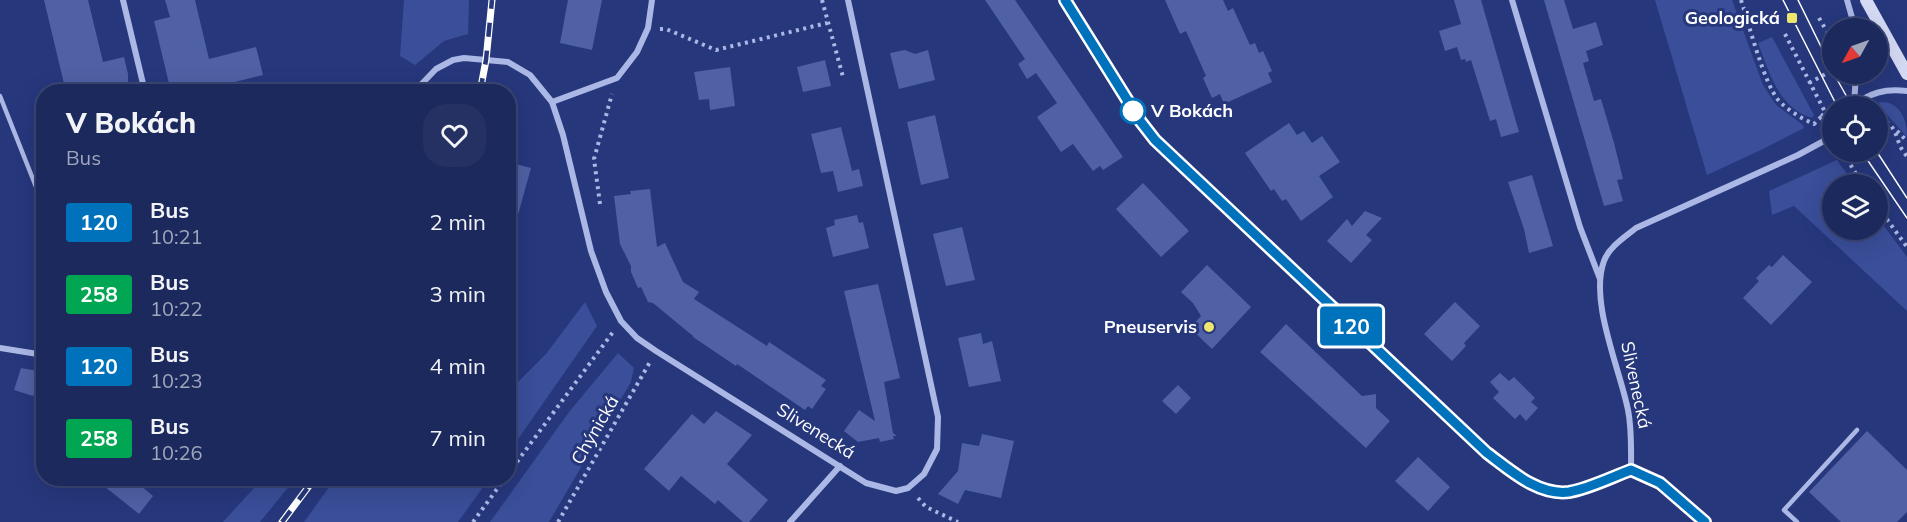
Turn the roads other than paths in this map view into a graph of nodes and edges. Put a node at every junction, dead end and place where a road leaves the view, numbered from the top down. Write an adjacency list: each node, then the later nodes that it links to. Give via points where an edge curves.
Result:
1 (123, 0): 10 (street)
2 (652, 0): 15 (street, via 648,28 637,52 617,78)
3 (848, 0): 22 (street, Slivenecká, via 938,417 937,449 924,474 908,488 896,491 866,483)
4 (1065, 0): 23 (street, via 1155,140 1487,453 1539,488 1555,492 1570,492)
5 (1512, 0): 18 (street, via 1580,226)
6 (1847, 0): 8 (street)
7 (1866, 0): 9 (main road)
8 (1852, 18)
9 (1907, 74)
10 (143, 84)
11 (422, 84): 15 (street, Slivenecká, via 436,69 453,60 508,62 530,75)
12 (1907, 91): 14 (street, via 1890,88)
13 (0, 96): 17 (lane)
14 (1869, 96)
15 (552, 102): 22 (street, Slivenecká, via 591,250 621,321 656,351)
16 (1822, 142): 18 (street, Slivenecká, via 1636,228 1613,247)
17 (36, 187)
18 (1600, 279): 23 (street, Slivenecká, via 1602,307 1629,417)
19 (0, 348): 20 (street)
20 (36, 354)
21 (1857, 430): 26 (lane, via 1784,510)
22 (840, 466): 24 (street)
23 (1631, 470): 25 (street, via 1660,483)
24 (790, 522)
25 (1705, 522)
26 (1797, 522)

